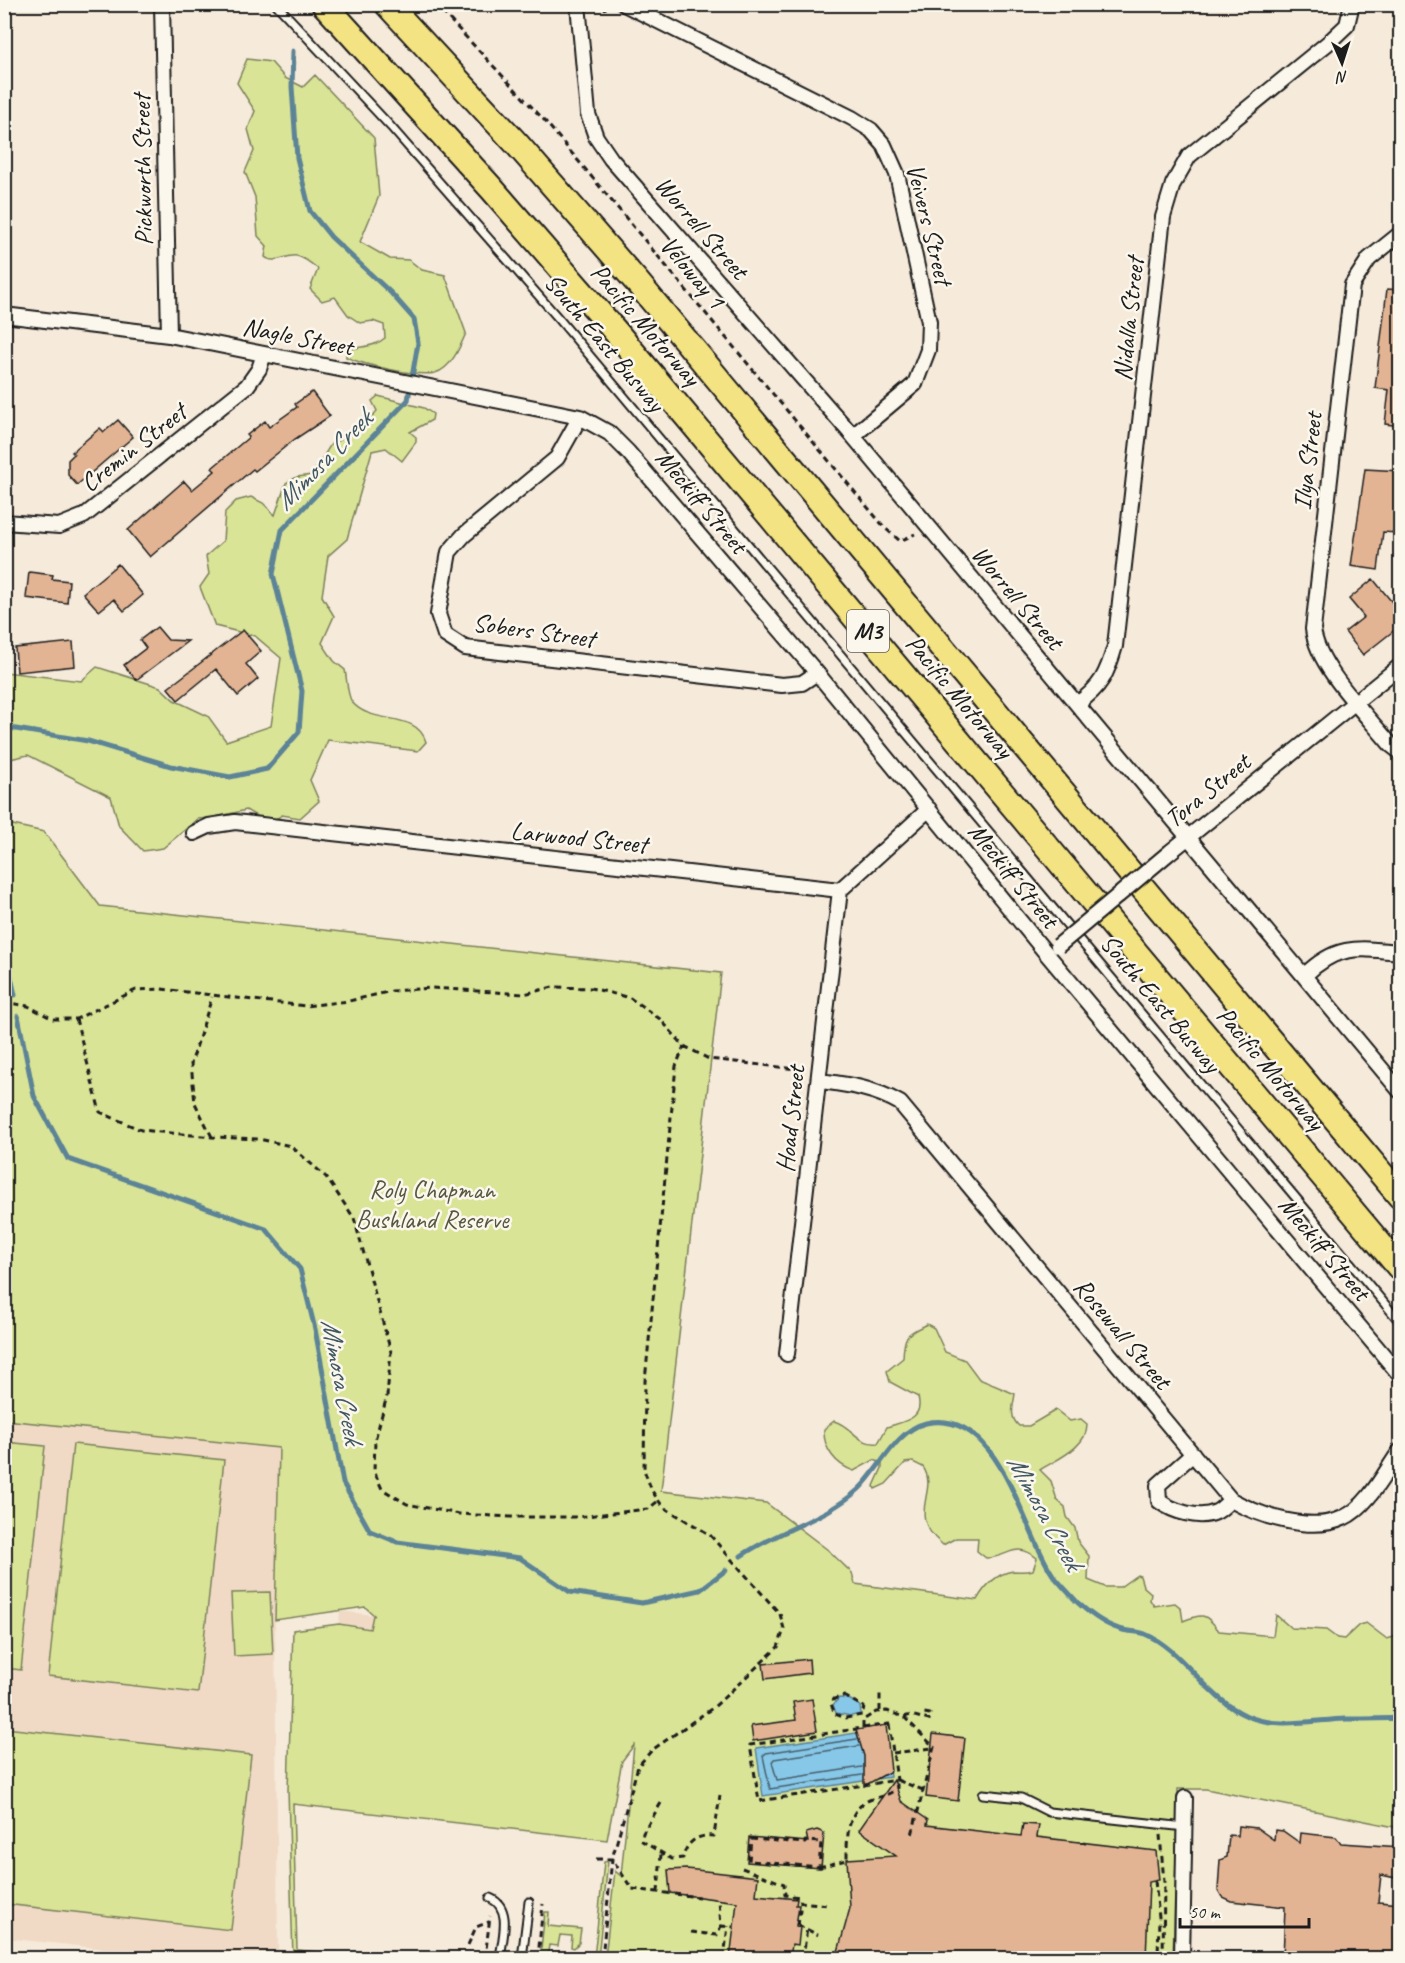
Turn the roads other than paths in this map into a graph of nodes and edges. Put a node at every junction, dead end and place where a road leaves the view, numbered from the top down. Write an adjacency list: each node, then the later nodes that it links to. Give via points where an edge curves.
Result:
1 (162, 4): 10 (street, Pickworth Street)
2 (276, 4): 31 (lane, South East Busway, via 391,127 559,319)
3 (324, 4): 30 (highway, Pacific Motorway / M3, via 616,332)
4 (387, 4): 29 (highway, Pacific Motorway / M3, via 637,282)
5 (578, 4): 13 (street, Worrell Street, via 588,114 596,137)
6 (624, 4): 13 (street, Veivers Street, via 852,118 884,145 897,174 929,322 928,350 915,384)
7 (1352, 4): 18 (street, Nidalla Street, via 1347,25 1189,156 1173,184 1163,217 1115,646 1108,673)
8 (1401, 234): 17 (street, Ilya Street, via 1370,259 1352,285 1313,620 1318,652)
9 (4, 315): 10 (street, Nagle Street)
10 (169, 335): 11 (street, Nagle Street)
11 (264, 354): 12 (street, Nagle Street); 14 (street, Cremin Street, via 247,386 84,516 59,526)
12 (580, 417): 16 (street, Meckiff Street, via 609,433 628,452); 16 (street, Sobers Street, via 556,458 449,552 438,614 446,636 465,648 782,685 802,683)
13 (852, 436): 18 (street, Worrell Street)
14 (4, 522)
15 (1401, 666): 17 (street, Tora Street)
16 (818, 673): 20 (street, Meckiff Street)
17 (1356, 701): 19 (street, Ilya Street); 22 (street, Tora Street)
18 (1077, 704): 22 (street, Worrell Street)
19 (1401, 752)
20 (929, 809): 23 (street); 24 (street, Meckiff Street)
21 (194, 833): 23 (street, Larwood Street, via 235,822)
22 (1187, 837): 24 (street, Tora Street, bridge); 26 (street, Worrell Street)
23 (840, 890): 27 (street, Hoad Street)
24 (1053, 950): 33 (street, Meckiff Street)
25 (1401, 952): 26 (street, via 1341,950 1320,960)
26 (1304, 976): 28 (street, Worrell Street)
27 (820, 1076): 32 (street, Hoad Street); 35 (street, Rosewall Street, via 862,1086 900,1103)
28 (1401, 1091)
29 (1401, 1196)
30 (1401, 1268)
31 (1401, 1322)
32 (787, 1354)
33 (1401, 1375)
34 (1401, 1451): 36 (street, Rosewall Street, via 1364,1502 1344,1518 1322,1523 1275,1519)
35 (1193, 1454): 36 (street, Rosewall Street); 36 (street, via 1158,1485 1159,1501 1169,1509 1202,1515 1215,1513)
36 (1231, 1500)
37 (983, 1794): 39 (lane, via 1021,1798 1049,1812)
38 (1185, 1798): 39 (street)
39 (1185, 1827): 44 (street)
40 (490, 1898): 42 (lane, via 500,1904 504,1916)
41 (529, 1902): 43 (lane)
42 (500, 1959)
43 (522, 1959)
44 (1182, 1959)

